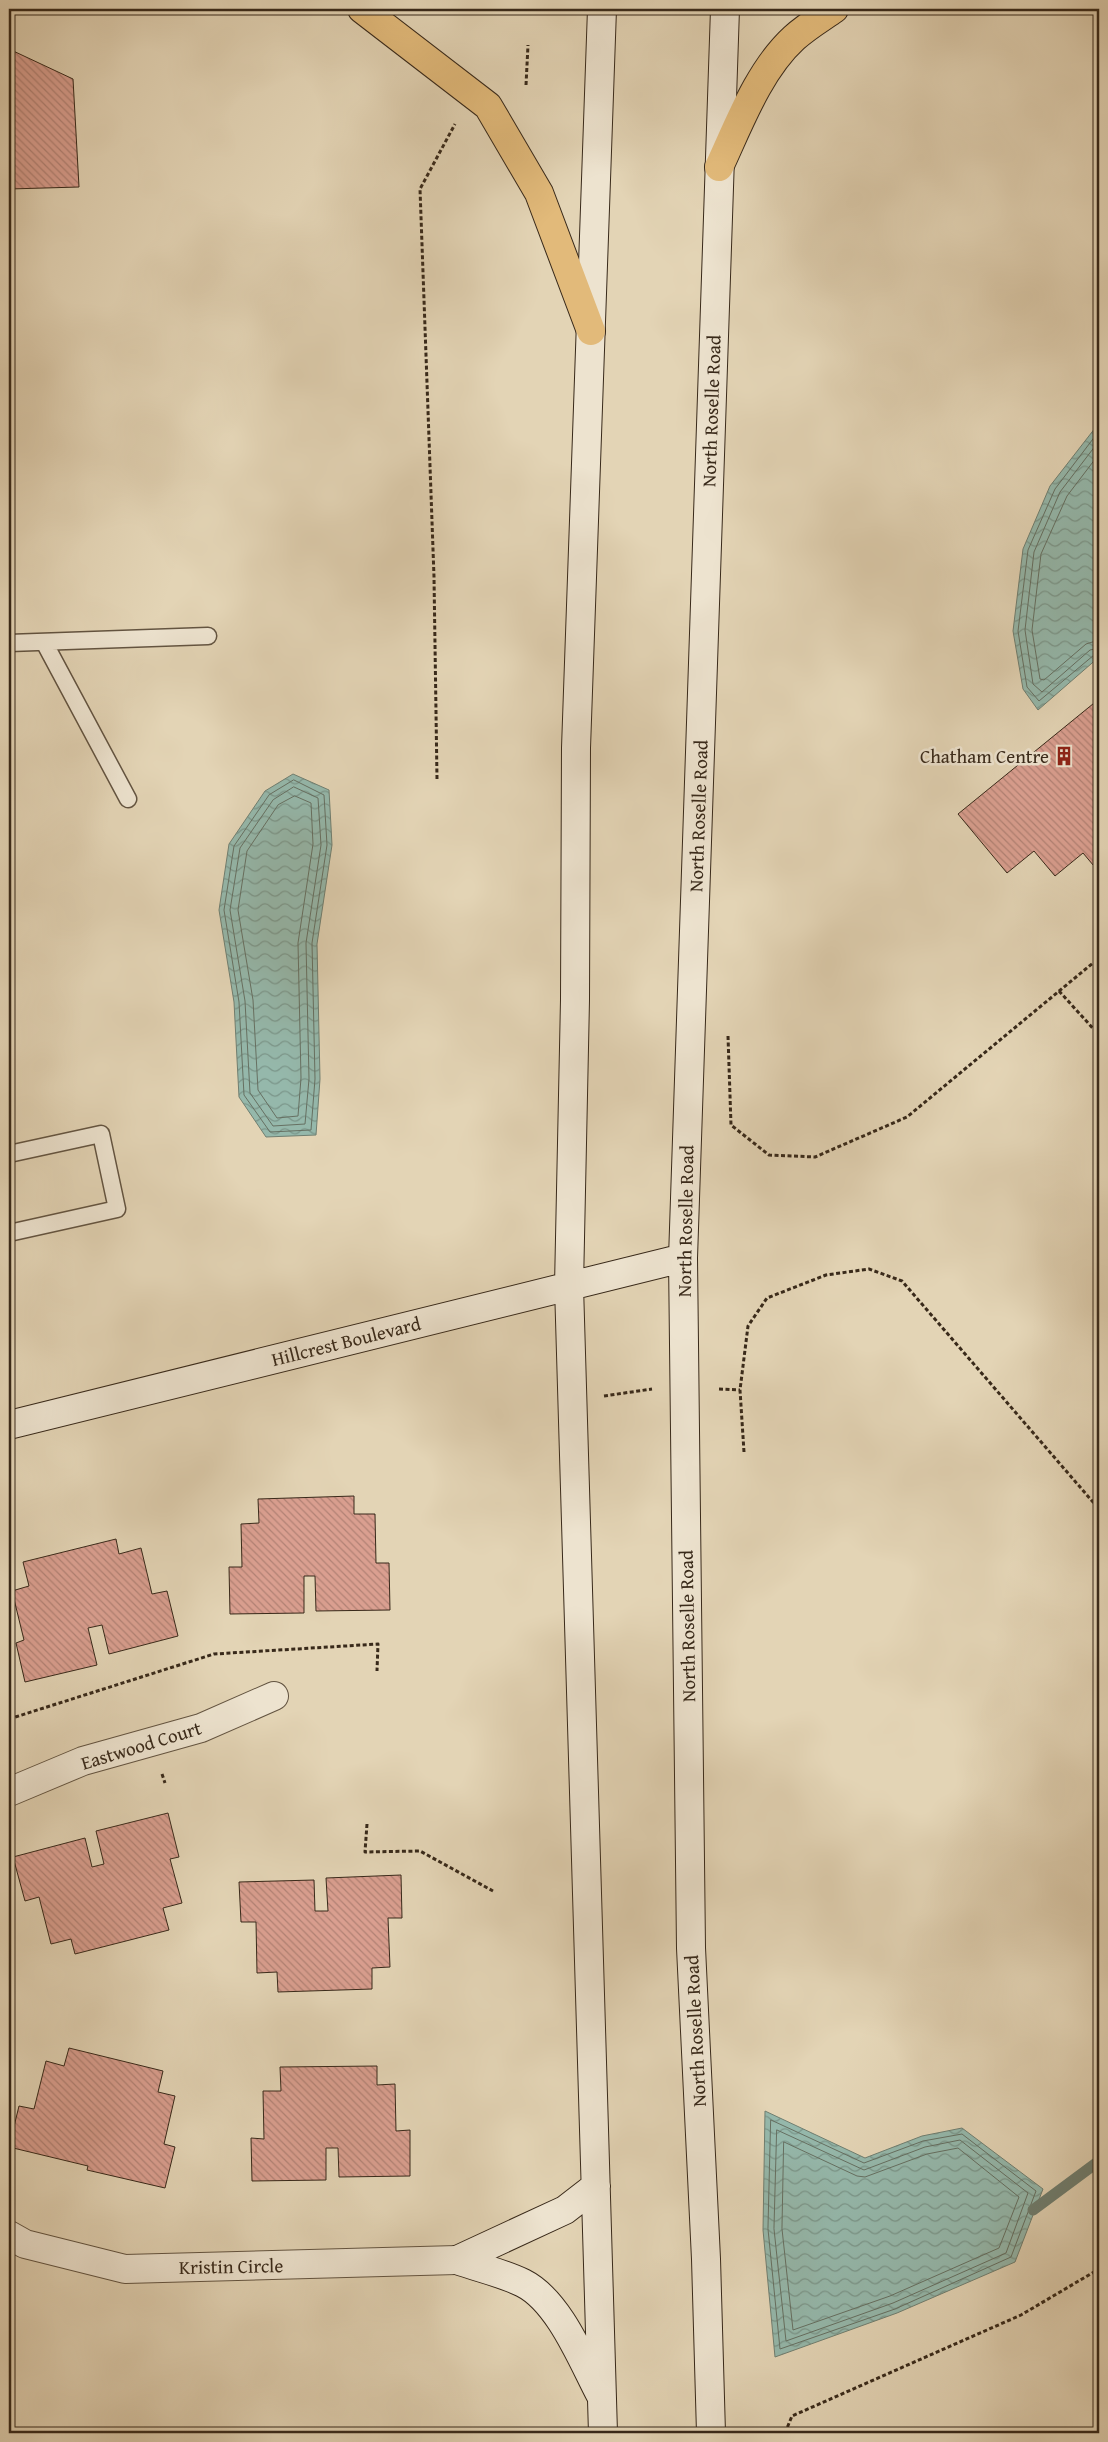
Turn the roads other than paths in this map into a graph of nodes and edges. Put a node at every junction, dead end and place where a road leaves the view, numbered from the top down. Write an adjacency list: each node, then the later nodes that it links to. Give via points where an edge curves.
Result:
1 (362, 9): 6 (highway, via 488,106 538,193)
2 (602, 9): 6 (main road)
3 (725, 9): 5 (main road, North Roselle Road)
4 (834, 9): 5 (highway, via 793,39 767,73 746,107)
5 (719, 166): 13 (main road, North Roselle Road)
6 (591, 331): 14 (main road, via 576,748)
7 (208, 636): 8 (lane)
8 (44, 642): 9 (lane); 10 (lane)
9 (9, 643)
10 (128, 799)
11 (9, 1154): 12 (lane, via 101,1134 117,1209)
12 (9, 1233)
13 (683, 1258): 14 (main road, Hillcrest Boulevard); 23 (main road, North Roselle Road, via 691,1948)
14 (569, 1286): 15 (main road, Hillcrest Boulevard); 18 (main road)
15 (9, 1425)
16 (274, 1696): 17 (main road, Eastwood Court, via 201,1728 83,1761)
17 (9, 1792)
18 (596, 2186): 20 (main road, via 565,2210); 21 (main road)
19 (9, 2235): 20 (main road, Kristin Circle, via 24,2244 125,2269)
20 (458, 2260): 21 (main road, via 524,2284 544,2299 562,2323)
21 (602, 2397): 22 (main road)
22 (603, 2433)
23 (711, 2433)

